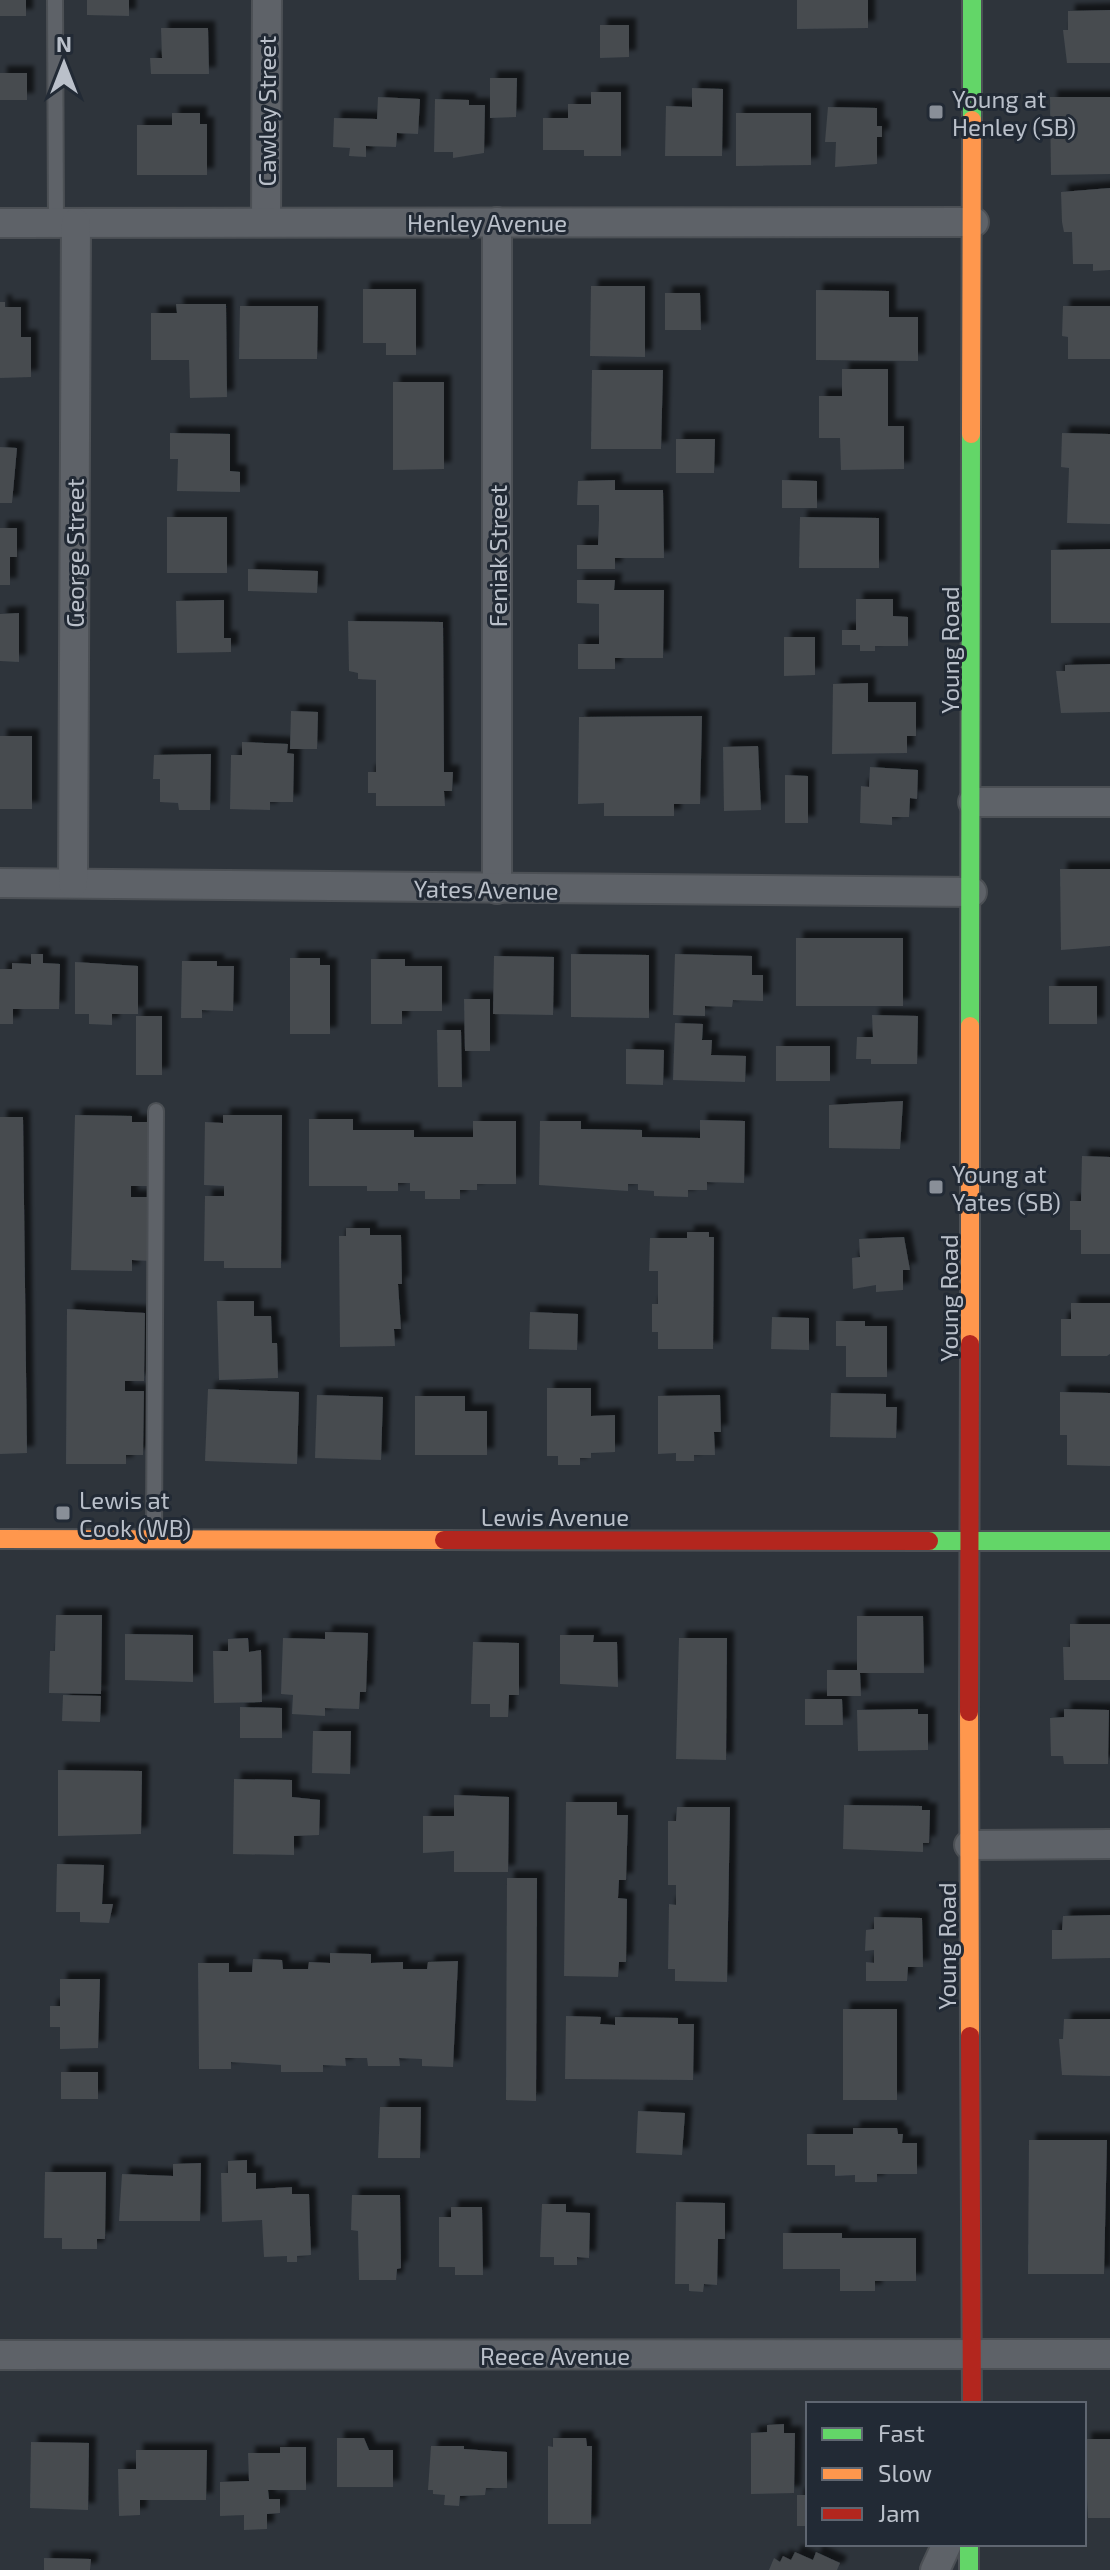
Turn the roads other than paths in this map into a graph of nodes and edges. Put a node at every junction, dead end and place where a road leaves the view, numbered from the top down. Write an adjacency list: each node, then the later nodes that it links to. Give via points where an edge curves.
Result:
1 (55, 0): 8 (lane)
2 (267, 0): 4 (street, Cawley Street)
3 (972, 0): 6 (street, Young Road)
4 (266, 222): 5 (street, Henley Avenue); 8 (street, Henley Avenue)
5 (497, 222): 6 (street, Henley Avenue); 13 (street, Feniak Street)
6 (974, 222): 9 (street, Young Road)
7 (0, 223): 8 (street, Henley Avenue)
8 (66, 223): 12 (street, George Street)
9 (973, 802): 10 (street); 14 (street, Young Road)
10 (1110, 802)
11 (0, 883): 12 (street, Yates Avenue)
12 (73, 883): 13 (street, Yates Avenue)
13 (497, 889): 14 (street, Yates Avenue)
14 (972, 892): 19 (street, Young Road)
15 (156, 1111): 17 (lane)
16 (0, 1539): 17 (street, Lewis Avenue)
17 (154, 1539): 19 (street, Lewis Avenue)
18 (1110, 1541): 19 (street, Lewis Avenue)
19 (971, 1542): 21 (street, Young Road)
20 (1110, 1844): 21 (street)
21 (969, 1845): 24 (street, Young Road)
22 (1110, 2354): 24 (street, Reece Avenue)
23 (0, 2355): 24 (street, Reece Avenue)
24 (973, 2355): 25 (street, Young Road)
25 (972, 2402)
26 (946, 2546): 28 (street)
27 (969, 2546): 29 (street)
28 (935, 2570)
29 (969, 2570)

